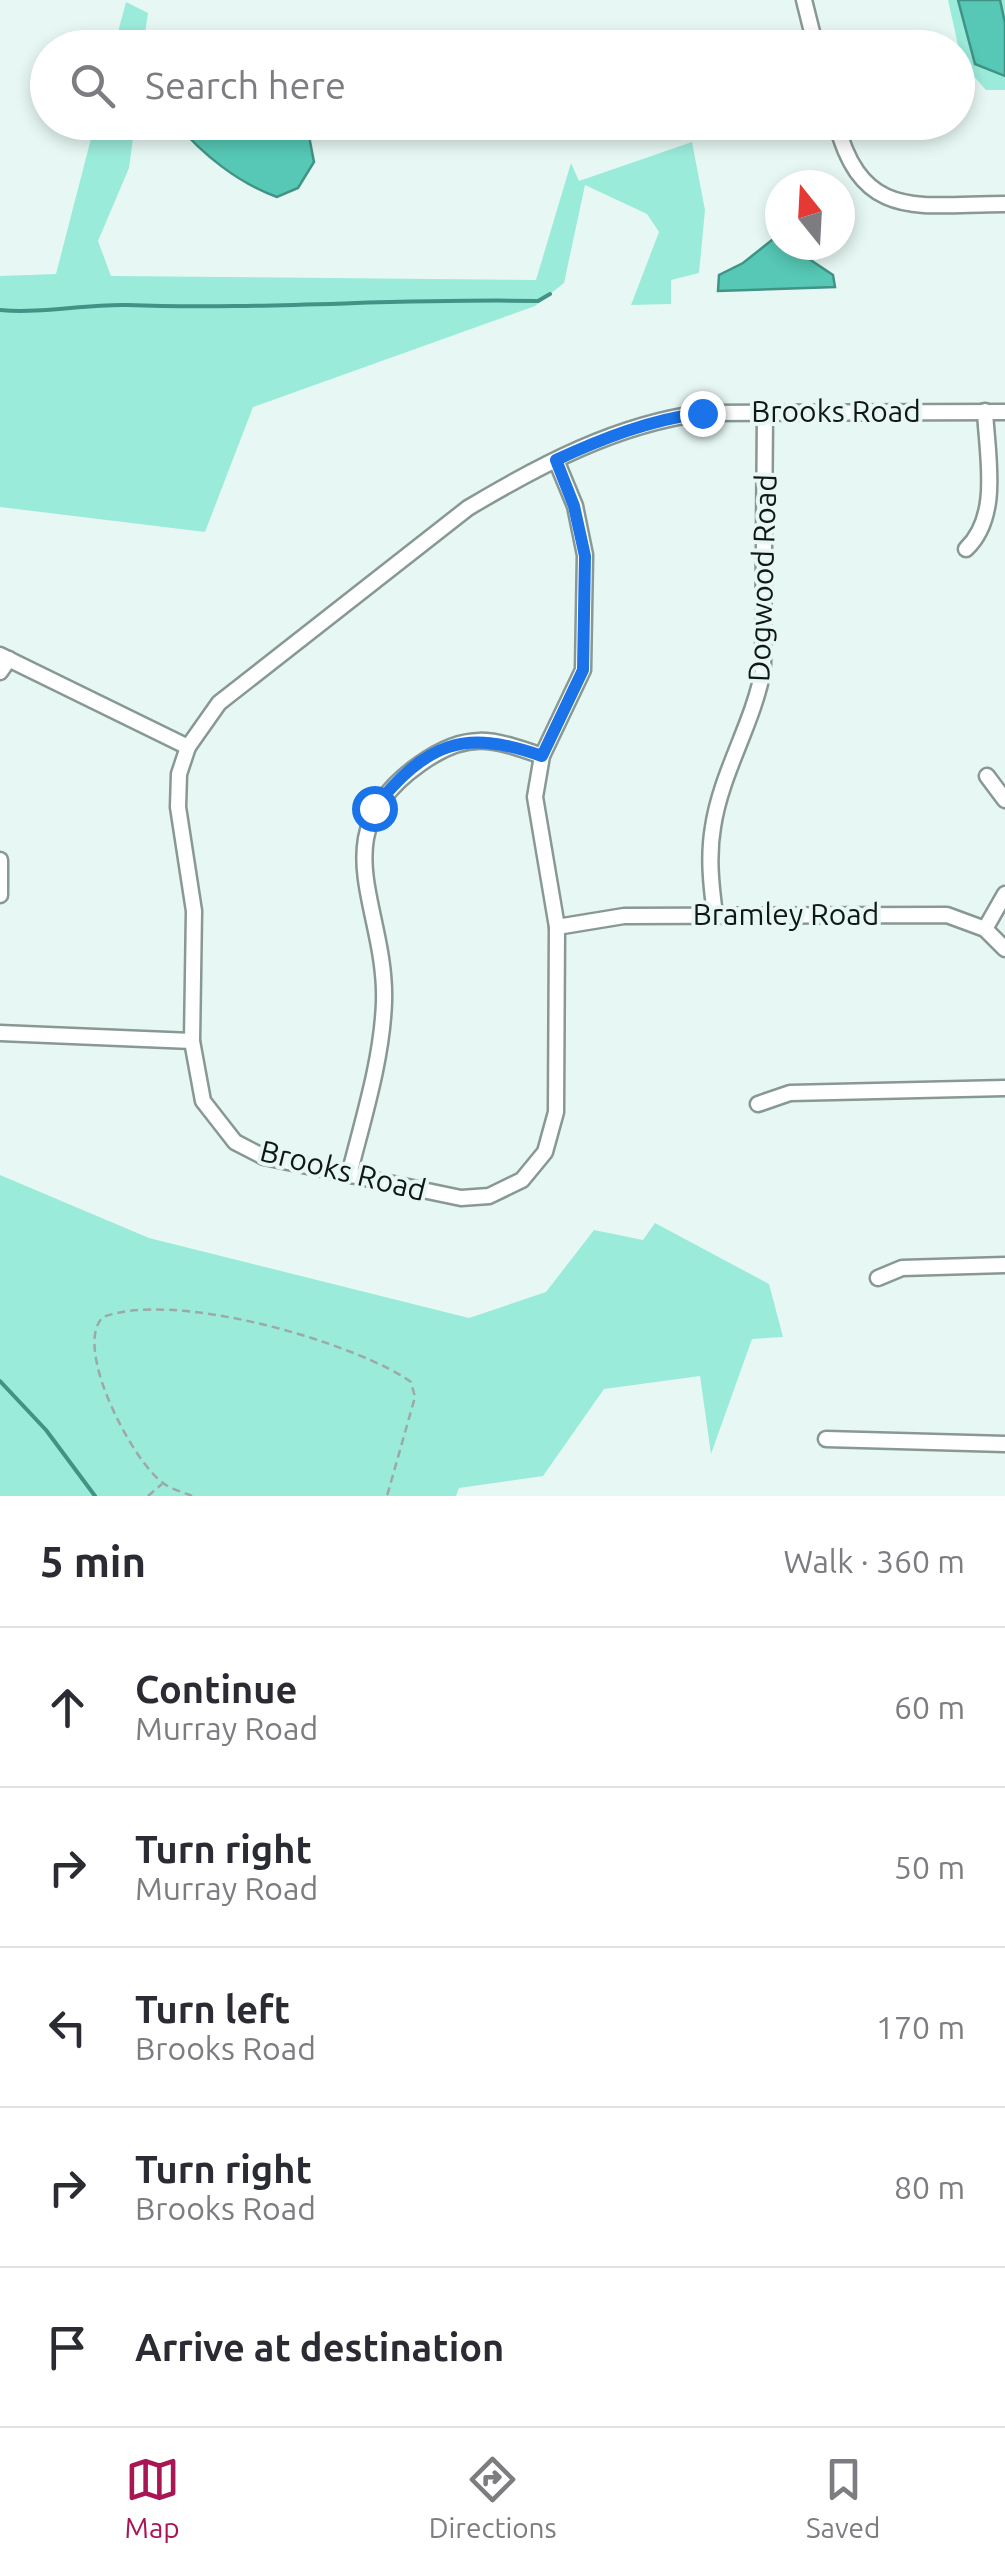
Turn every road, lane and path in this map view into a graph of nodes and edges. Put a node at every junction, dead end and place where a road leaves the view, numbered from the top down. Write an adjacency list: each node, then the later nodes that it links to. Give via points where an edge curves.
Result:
1 (804, 0): 2 (street)
2 (812, 30)
3 (841, 140): 4 (street, via 861,182 886,198)
4 (1005, 204)
5 (985, 411): 6 (street, Brooks Road); 7 (street, Brooks Road); 9 (street, via 988,500 981,534)
6 (1005, 412)
7 (766, 413): 8 (street, Brooks Road, via 667,418); 18 (street, Dogwood Road, via 764,670 756,711 713,826)
8 (556, 460): 11 (street, Brooks Road, via 468,508 280,653 220,703); 12 (street, Brooks Road, via 585,556 583,670)
9 (966, 549)
10 (3, 662): 11 (street)
11 (188, 747): 23 (street, Brooks Road, via 178,808 194,911)
12 (542, 756): 19 (street, Brooks Road, via 534,815); 26 (street, via 511,745 459,741 405,774 374,808 363,868 384,1004)
13 (987, 776): 14 (street)
14 (1005, 800)
15 (0, 860): 17 (street)
16 (1005, 894): 20 (street)
17 (0, 895)
18 (715, 914): 19 (street, Bramley Road, via 624,916); 20 (street, Bramley Road, via 947,915)
19 (556, 927): 26 (street, Brooks Road, via 556,1112 551,1140 531,1171 501,1192 461,1198)
20 (986, 928): 21 (street)
21 (1005, 949)
22 (0, 1033): 23 (street)
23 (192, 1040): 26 (street, Brooks Road, via 204,1101 235,1142 264,1158)
24 (1005, 1088): 25 (street, via 790,1092)
25 (758, 1104)
26 (349, 1175)
27 (1005, 1265): 28 (street, via 902,1268)
28 (878, 1278)
29 (826, 1439): 30 (street)
30 (1005, 1444)
31 (162, 1483): 32 (path); 33 (path); 34 (path, via 123,1428 102,1382 93,1331 113,1314 184,1309 341,1348 402,1376 415,1397)
32 (148, 1496)
33 (192, 1496)
34 (386, 1496)

